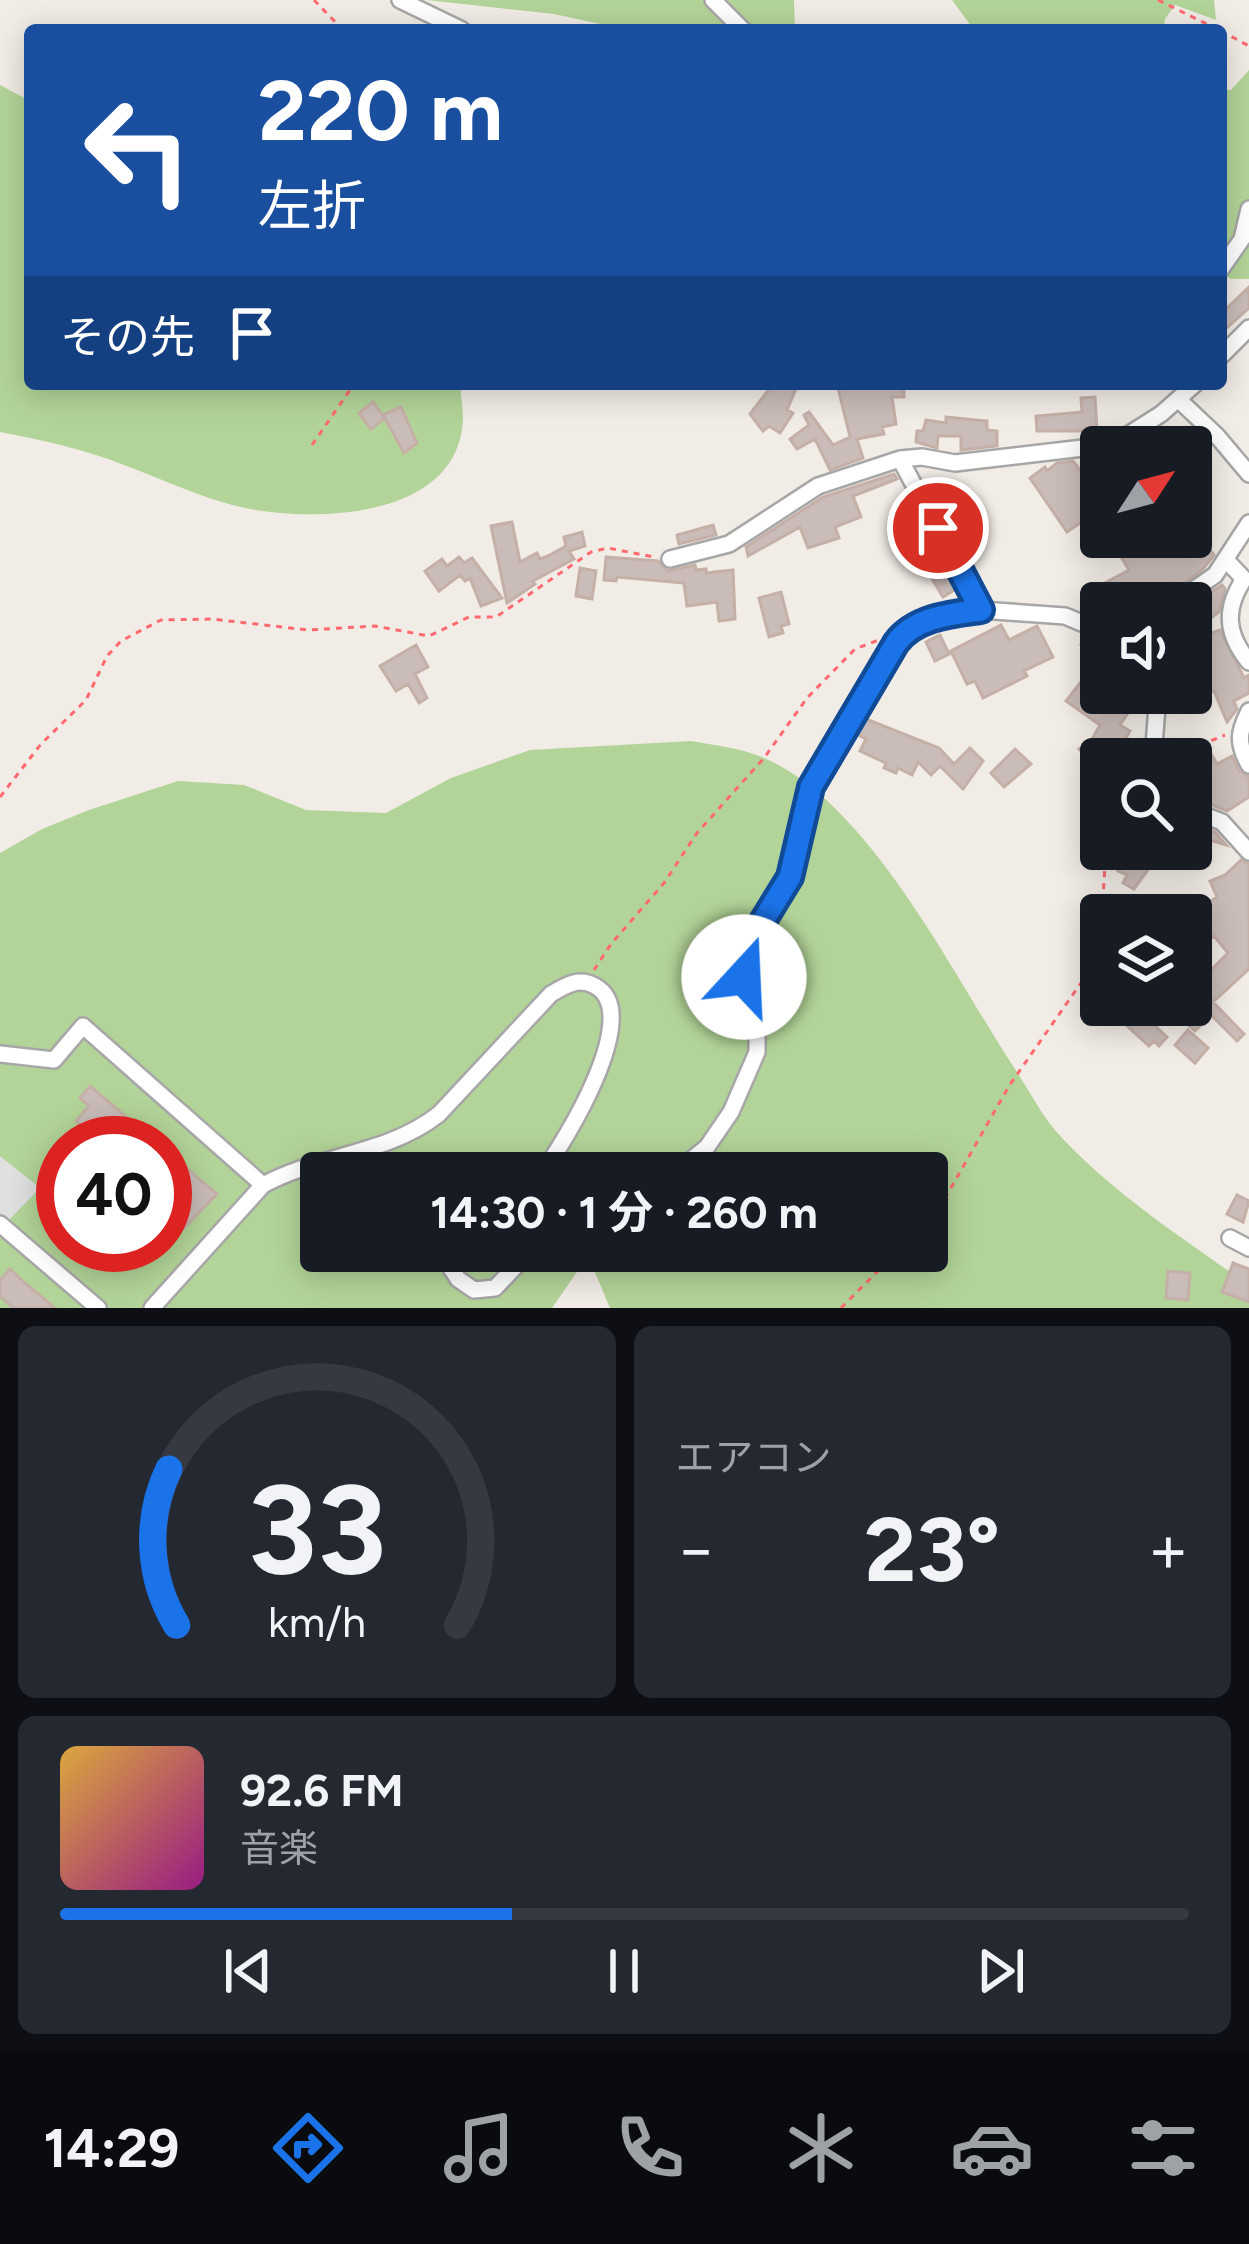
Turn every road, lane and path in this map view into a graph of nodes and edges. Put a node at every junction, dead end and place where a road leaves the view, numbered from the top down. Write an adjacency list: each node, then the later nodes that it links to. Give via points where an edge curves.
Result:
1 (314, 0): 5 (path)
2 (400, 0): 6 (street)
3 (713, 0): 7 (street)
4 (1158, 0): 8 (path)
5 (337, 24)
6 (450, 24)
7 (737, 24)
8 (1206, 24)
9 (1249, 209): 10 (street)
10 (1227, 260)
11 (1249, 328): 12 (street)
12 (1227, 350)
13 (350, 390): 16 (path)
14 (1189, 390): 15 (street)
15 (1180, 400): 17 (street, via 1100,446 956,463); 18 (street)
16 (312, 445)
17 (900, 458): 20 (street, via 818,486 729,544); 23 (street)
18 (1249, 474)
19 (1249, 523): 21 (street)
20 (670, 559): 31 (path, via 591,552 496,617 469,617 429,636 375,626 161,620 107,656 86,700)
21 (1227, 561): 22 (street); 26 (street, via 1244,579 1228,623)
22 (1204, 582)
23 (981, 610): 24 (street); 25 (street, via 922,622)
24 (1080, 622)
25 (896, 643): 34 (path, via 881,637 855,650 806,698); 38 (street, via 811,787 790,877 744,952 757,1052 731,1112)
26 (1249, 662)
27 (1249, 711): 28 (street)
28 (1238, 732): 29 (path); 30 (street)
29 (1212, 738)
30 (1249, 765)
31 (0, 797)
32 (1212, 818): 33 (street)
33 (1249, 852)
34 (586, 982): 37 (street, via 610,1004 608,1036); 39 (street, via 551,994 418,1130)
35 (1080, 984): 40 (path)
36 (0, 1054): 39 (street, via 54,1060 82,1026)
37 (557, 1152)
38 (700, 1152)
39 (263, 1185): 48 (street)
40 (948, 1193)
41 (0, 1224): 47 (street)
42 (1230, 1238): 43 (street)
43 (1249, 1248)
44 (453, 1272): 45 (street, via 474,1290 495,1288)
45 (510, 1272)
46 (877, 1272): 49 (path)
47 (98, 1308)
48 (152, 1308)
49 (841, 1308)

